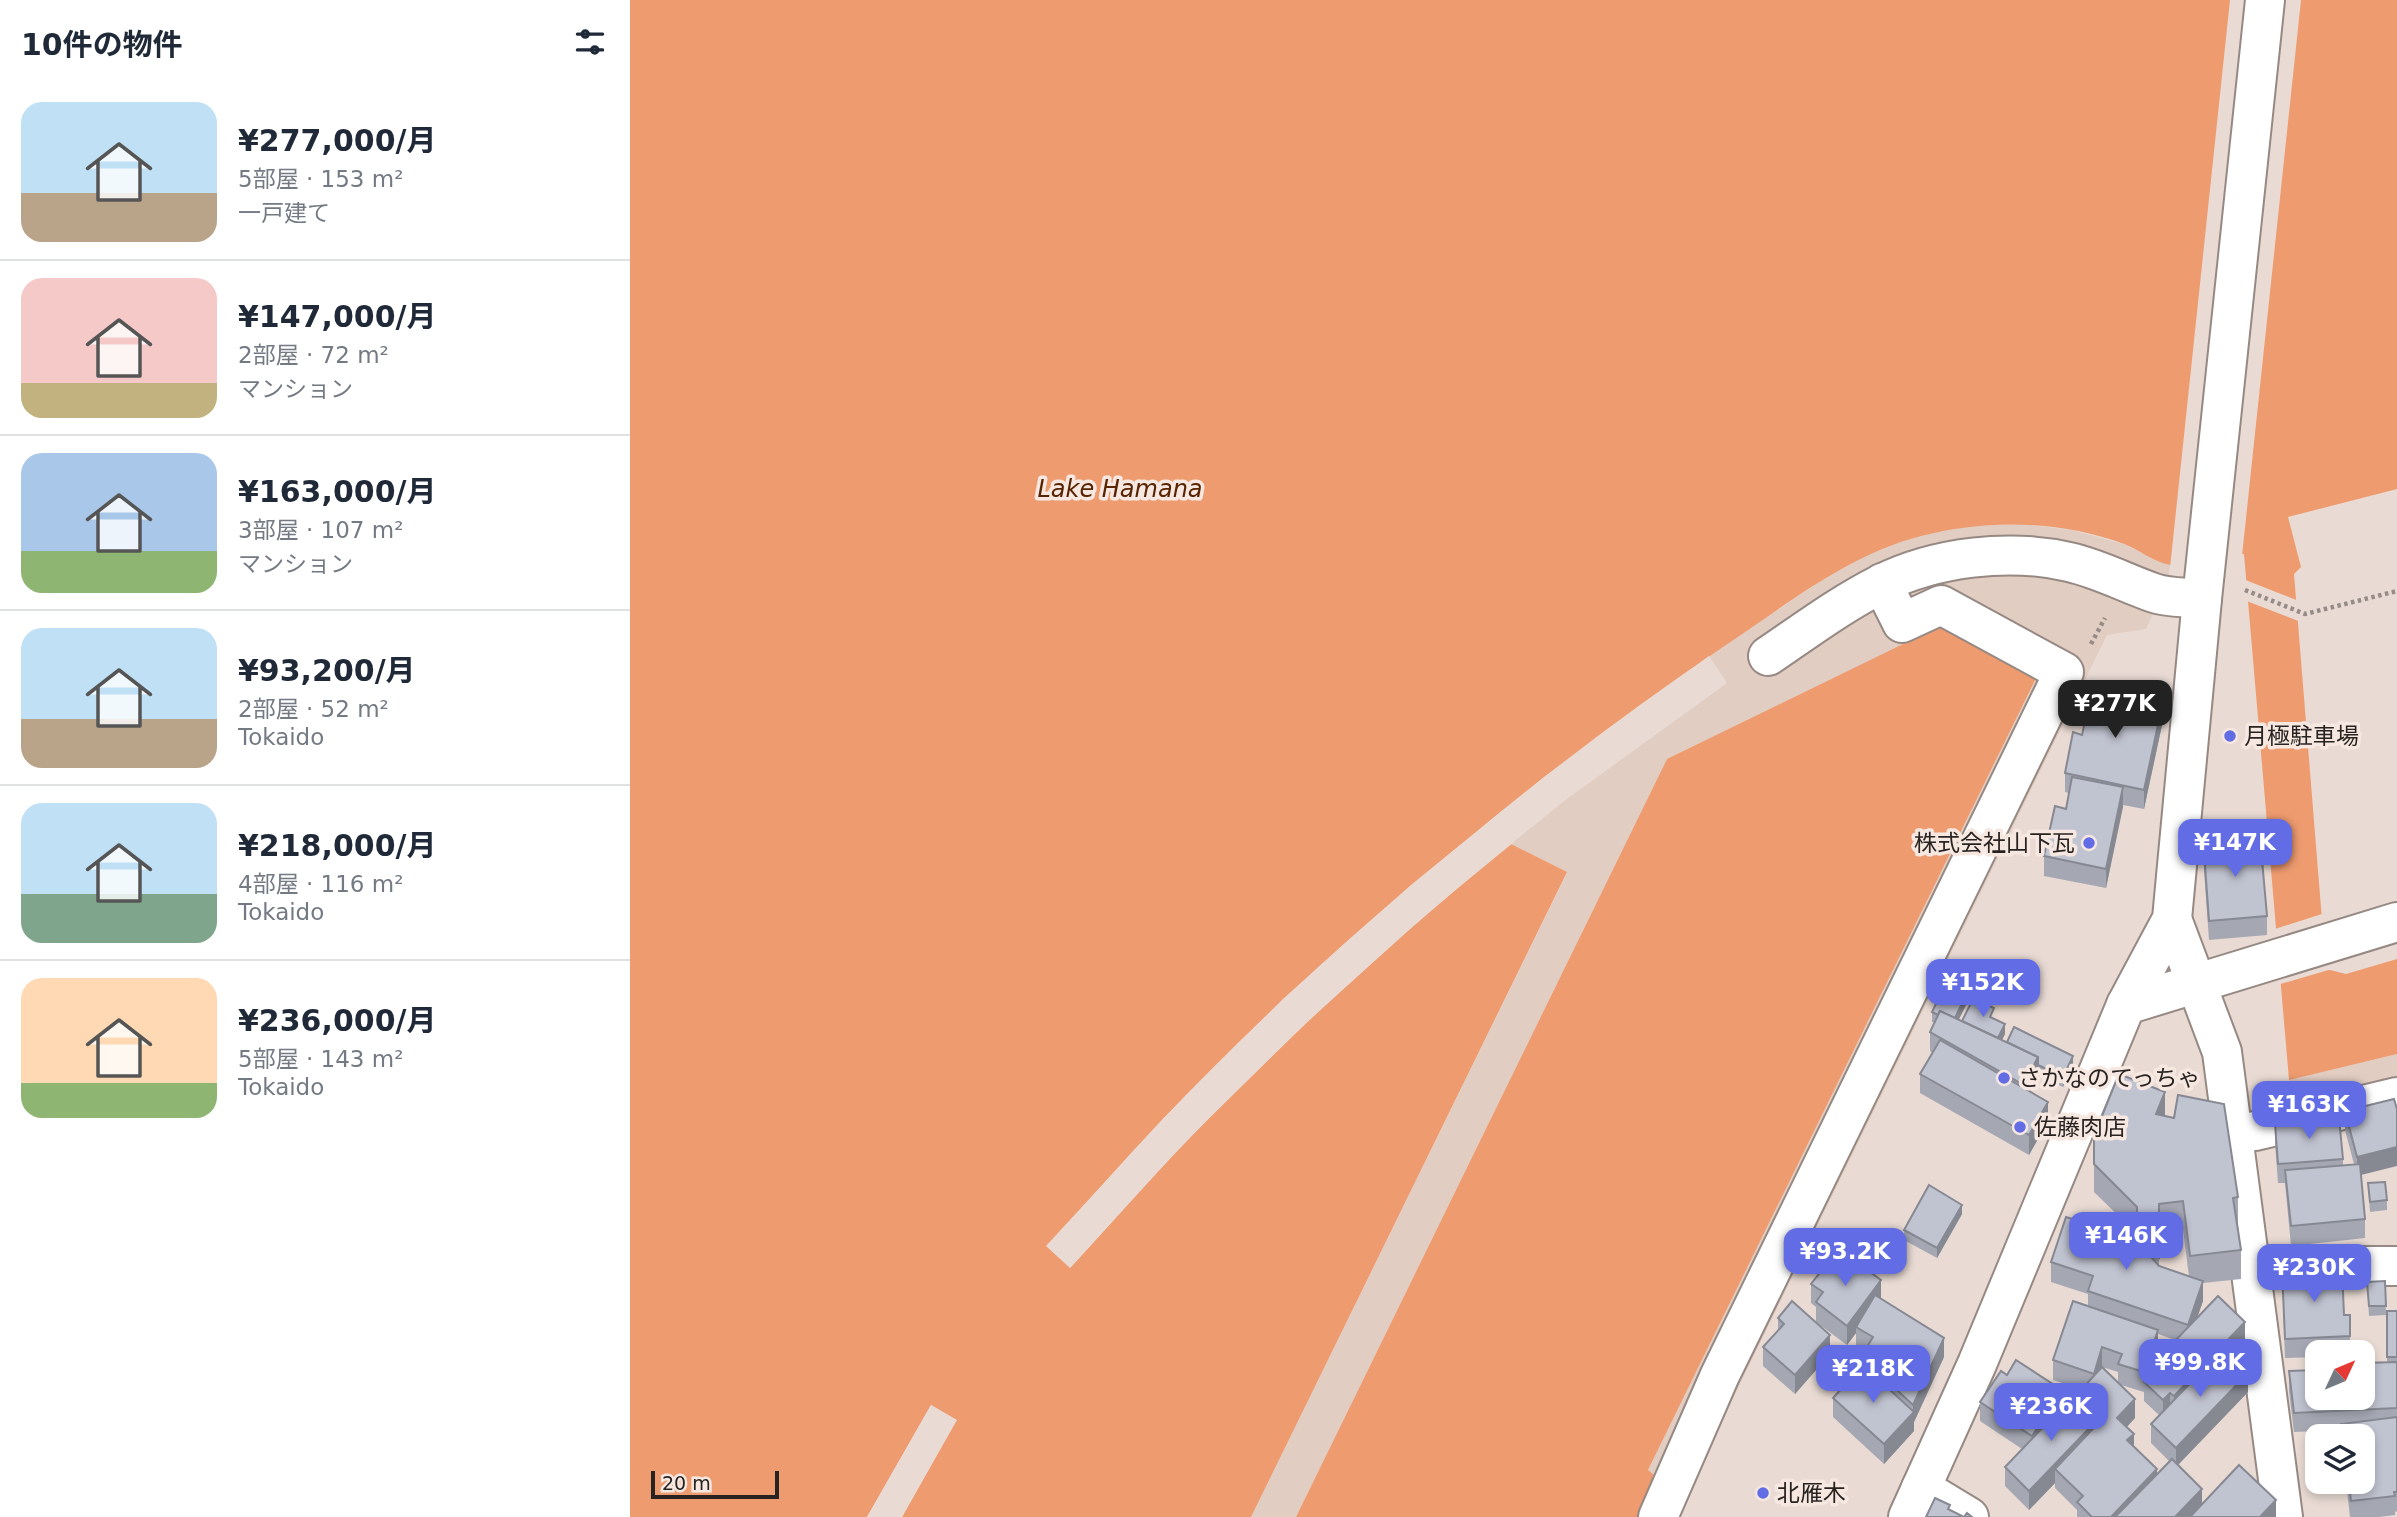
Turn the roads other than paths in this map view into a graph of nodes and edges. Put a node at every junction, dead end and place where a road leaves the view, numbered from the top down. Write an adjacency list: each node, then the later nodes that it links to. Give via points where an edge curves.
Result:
1 (2265, 0): 3 (street)
2 (1882, 583): 3 (street, via 1973,558 2020,556 2067,561 2157,594); 4 (street); 14 (street, via 1902,624 1941,605 2064,672 1720,1375)
3 (2203, 584): 5 (street)
4 (1768, 656)
5 (2172, 919): 7 (street); 8 (street)
6 (2397, 922): 7 (street)
7 (2196, 983): 8 (street); 10 (street, via 2222,1052)
8 (2126, 1005): 13 (street, via 1977,1364)
9 (2397, 1097): 10 (street)
10 (2233, 1134): 12 (street)
11 (2397, 1266): 12 (street)
12 (2251, 1268): 16 (street)
13 (1914, 1502): 15 (street)
14 (1658, 1517)
15 (1969, 1517)
16 (2283, 1517)

